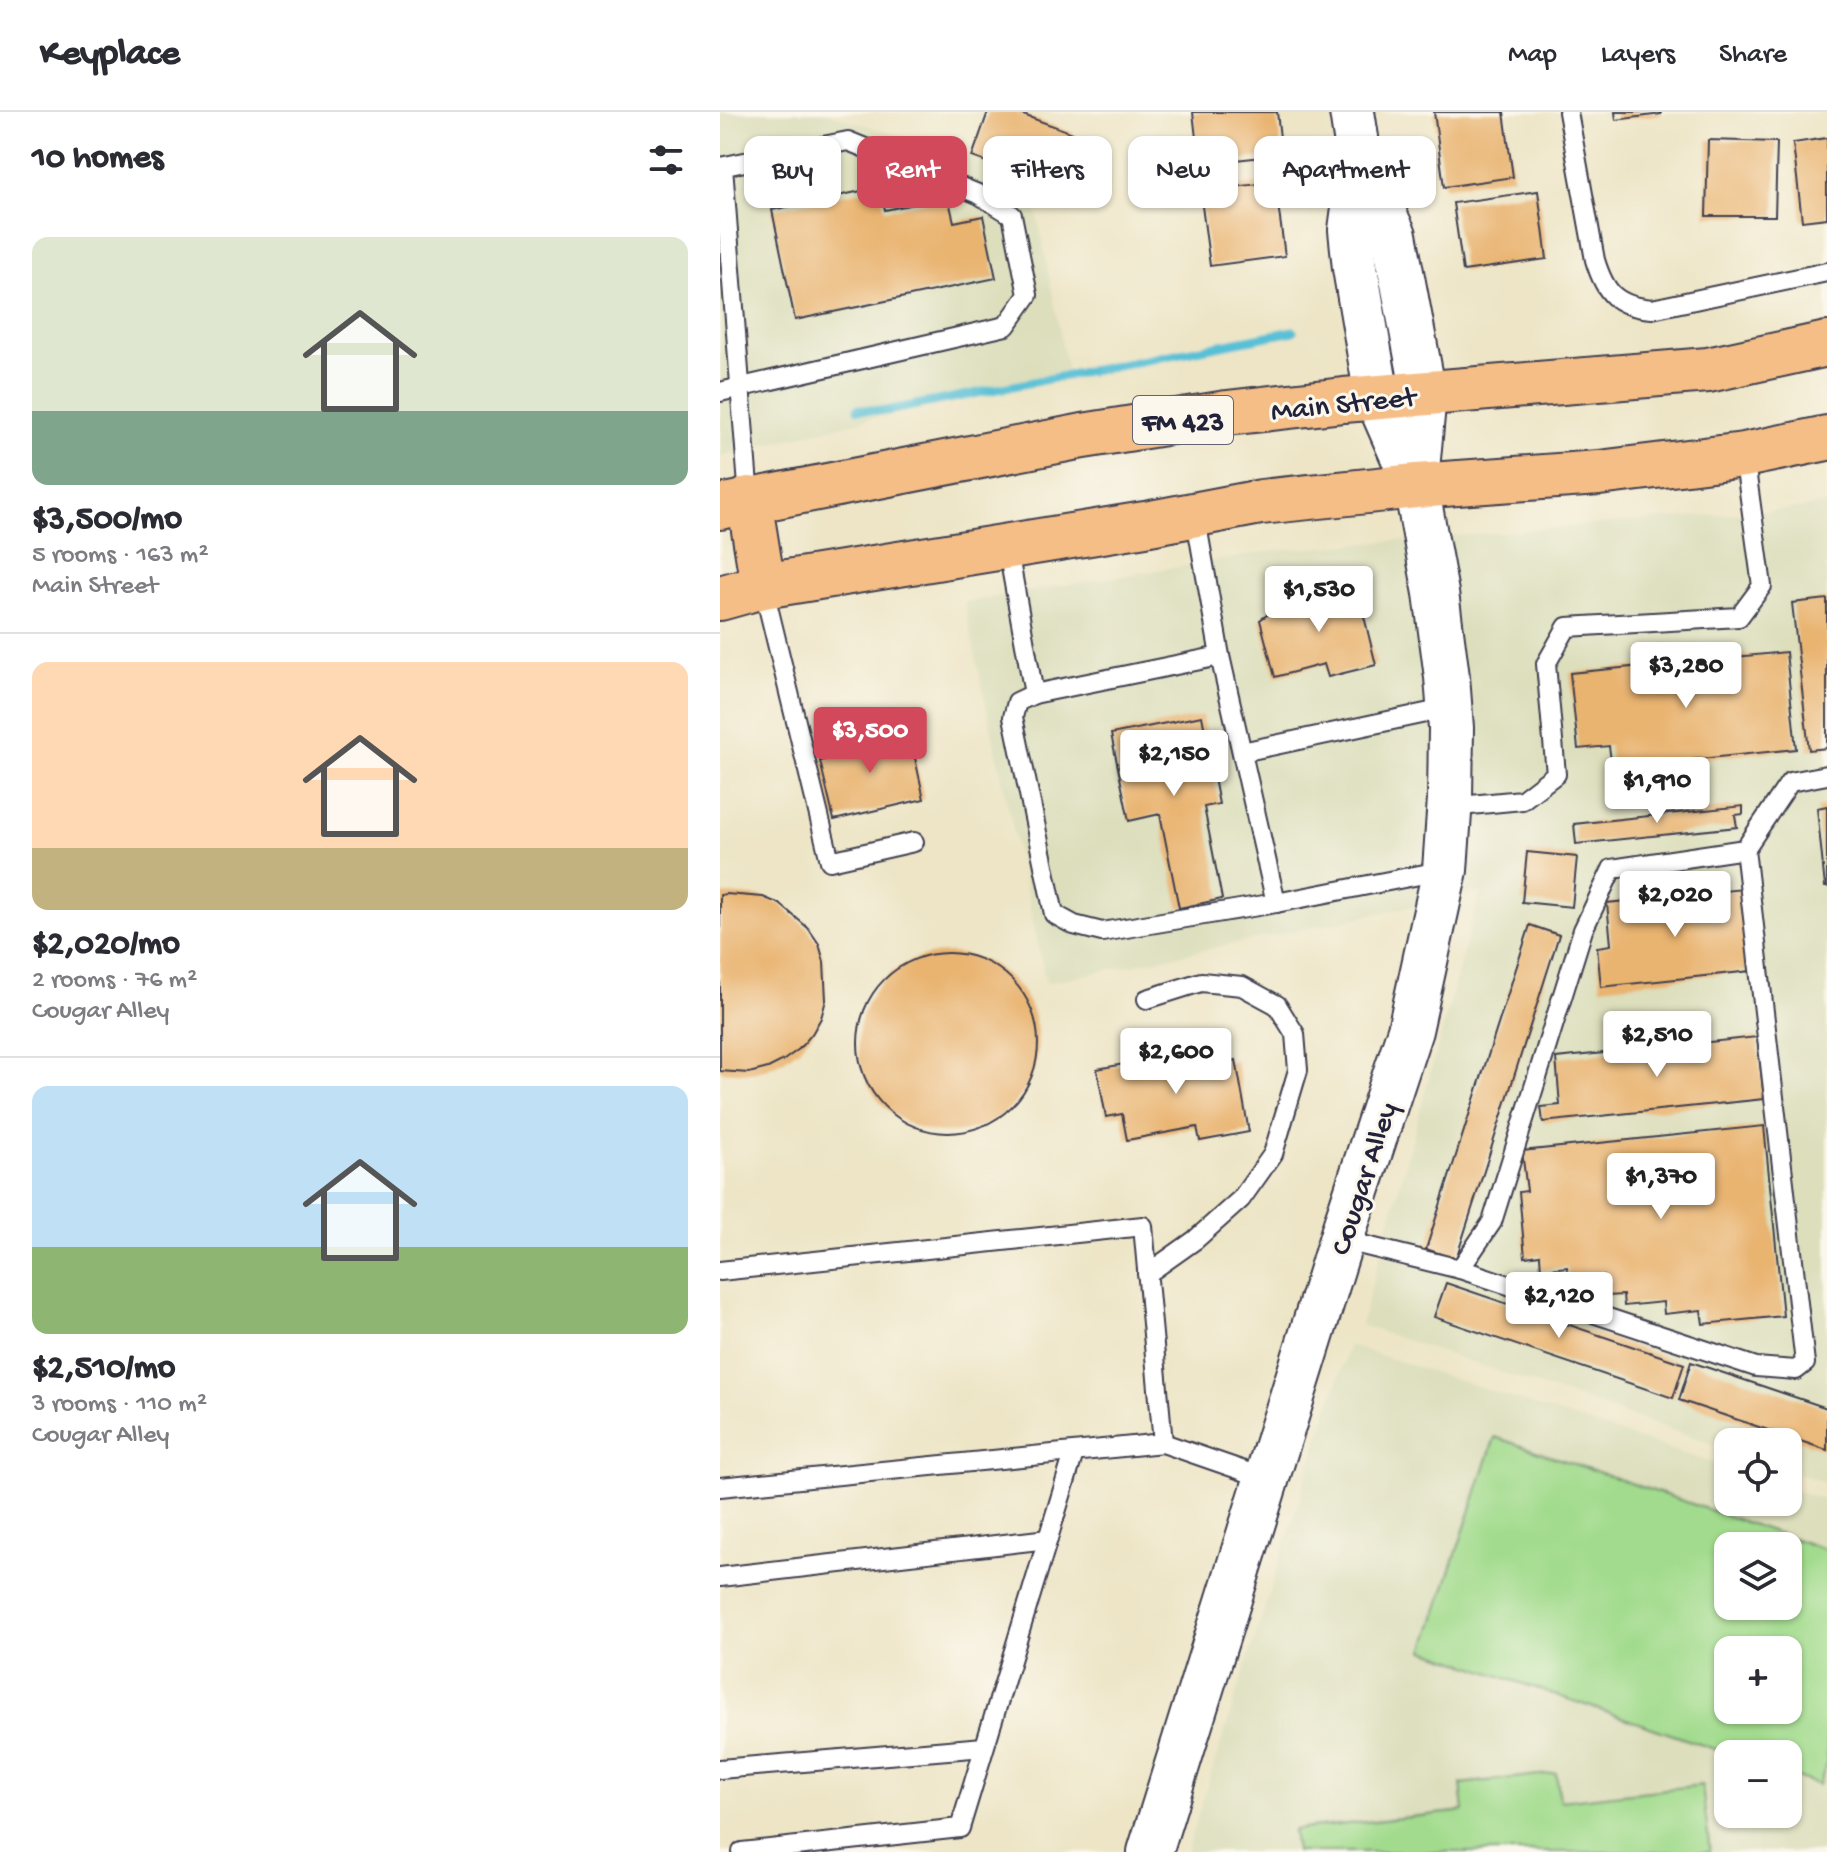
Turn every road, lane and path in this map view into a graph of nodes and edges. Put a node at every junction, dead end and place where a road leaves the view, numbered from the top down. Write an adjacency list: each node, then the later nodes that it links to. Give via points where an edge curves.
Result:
1 (1352, 112): 3 (street)
2 (1568, 112): 7 (lane, via 1601,281 1623,304 1652,309)
3 (1356, 136)
4 (721, 167): 9 (lane); 9 (lane, via 848,141 978,194 1012,215 1028,295 1006,326)
5 (1354, 208): 12 (street, via 1351,230)
6 (1381, 208): 11 (street, via 1394,235)
7 (1827, 272)
8 (1827, 344): 11 (main road, Main Street / FM 423, via 1708,370)
9 (741, 389): 10 (lane); 16 (lane)
10 (720, 392)
11 (1424, 394): 12 (main road, Main Street / FM 423); 15 (street)
12 (1377, 397): 15 (street); 16 (main road, Main Street / FM 423, via 1098,434)
13 (1827, 438): 14 (main road)
14 (1744, 455): 15 (main road, via 1599,473); 26 (lane, via 1762,586 1739,617 1567,627 1546,664 1556,774 1522,800)
15 (1416, 486): 17 (main road); 23 (street, Cougar Alley, via 1436,593)
16 (734, 503): 19 (main road)
17 (1195, 513): 18 (main road); 21 (lane)
18 (1007, 544): 19 (main road); 22 (lane)
19 (763, 586): 20 (main road); 27 (lane, via 830,861)
20 (720, 598)
21 (1220, 656): 22 (lane); 24 (lane)
22 (1034, 694): 30 (lane, via 1017,702 1013,717 1054,914 1102,932)
23 (1449, 708): 24 (lane); 26 (street, Cougar Alley)
24 (1242, 752): 30 (lane)
25 (1827, 775): 28 (lane, via 1790,782)
26 (1450, 807): 29 (street, Cougar Alley)
27 (914, 842)
28 (1745, 849): 33 (lane, via 1612,869 1583,930 1492,1222); 33 (lane, via 1805,1363 1796,1370 1756,1367)
29 (1445, 870): 30 (lane); 32 (street, Cougar Alley, via 1410,1030)
30 (1276, 903)
31 (1147, 999): 35 (lane, via 1201,982 1242,986 1277,1005 1295,1034 1298,1070 1273,1154 1241,1199)
32 (1342, 1240): 33 (lane); 38 (street, Cougar Alley)
33 (1460, 1269)
34 (720, 1271): 35 (lane, via 1143,1226)
35 (1147, 1274): 36 (lane)
36 (1163, 1443): 37 (lane); 38 (lane)
37 (1074, 1453): 39 (lane); 40 (lane)
38 (1267, 1479): 45 (street, Cougar Alley)
39 (720, 1487)
40 (1048, 1539): 41 (lane); 42 (lane)
41 (720, 1577)
42 (984, 1747): 43 (lane); 44 (lane, via 960,1828)
43 (720, 1769)
44 (742, 1852)
45 (1150, 1852)

